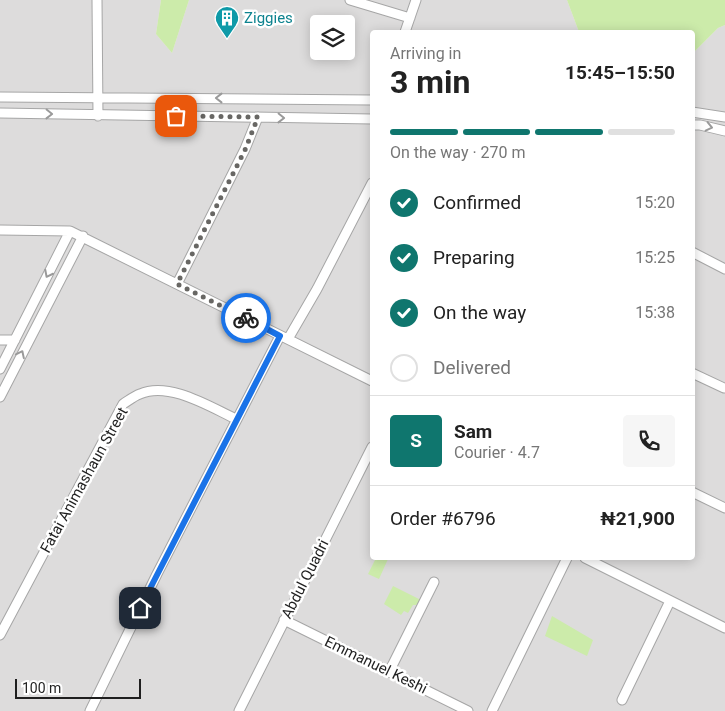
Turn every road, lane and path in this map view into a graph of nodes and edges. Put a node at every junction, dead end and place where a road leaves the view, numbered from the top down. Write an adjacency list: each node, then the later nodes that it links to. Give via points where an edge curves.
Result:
1 (97, 0): 7 (street)
2 (350, 0): 4 (street)
3 (416, 0): 4 (street)
4 (410, 18): 5 (street)
5 (406, 30)
6 (0, 97): 7 (street)
7 (97, 98): 8 (street, one-way to 7); 11 (street)
8 (370, 100)
9 (0, 113): 11 (street, one-way to 11)
10 (695, 113): 13 (street)
11 (98, 116): 12 (street)
12 (258, 117): 14 (street, one-way to 14); 23 (street, via 245,150)
13 (725, 118)
14 (370, 119)
15 (695, 125): 16 (street, one-way to 16)
16 (725, 132)
17 (370, 187): 24 (street, via 318,289)
18 (0, 230): 19 (street)
19 (70, 231): 20 (street); 26 (street, one-way to 26)
20 (83, 236): 23 (street); 31 (street, one-way to 20)
21 (695, 254): 22 (street)
22 (725, 269)
23 (177, 284): 24 (street)
24 (284, 337): 29 (street); 32 (street)
25 (0, 340): 26 (street)
26 (15, 340): 27 (street)
27 (0, 369)
28 (695, 374): 30 (street)
29 (370, 380)
30 (724, 388)
31 (0, 398)
32 (236, 419): 42 (street, Fatai Animashaun Street, via 178,393 156,390 140,394 123,404); 45 (street)
33 (370, 453): 40 (street, Abdul Quadri)
34 (695, 493): 35 (street)
35 (725, 508)
36 (566, 560): 48 (street)
37 (589, 560): 39 (street)
38 (434, 582): 43 (street)
39 (670, 601): 41 (street); 44 (street)
40 (284, 620): 43 (street, Emmanuel Keshi); 46 (street, Abdul Quadri)
41 (725, 628)
42 (0, 635)
43 (388, 672): 47 (street, Emmanuel Keshi)
44 (622, 700)
45 (90, 711)
46 (239, 711)
47 (468, 711)
48 (492, 711)

